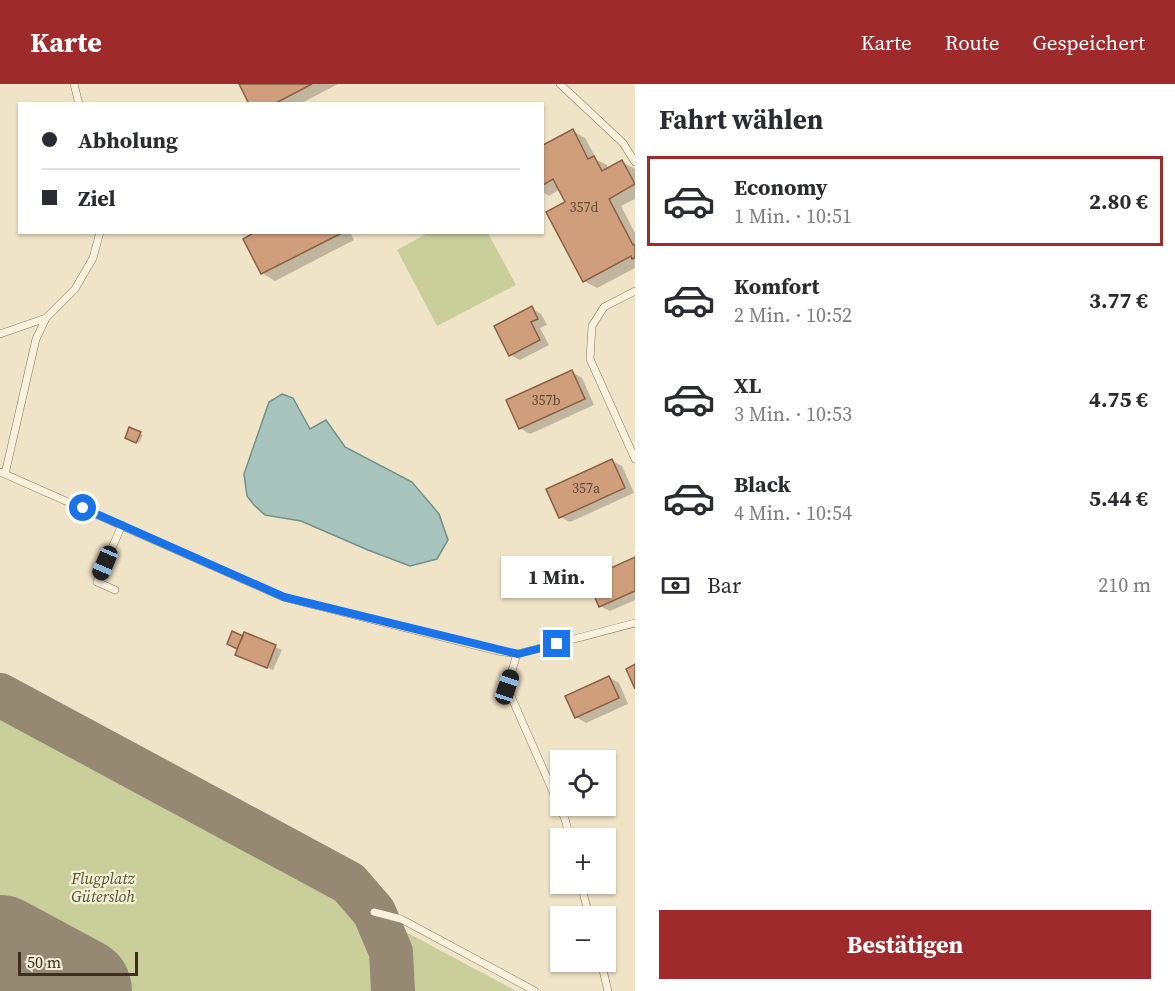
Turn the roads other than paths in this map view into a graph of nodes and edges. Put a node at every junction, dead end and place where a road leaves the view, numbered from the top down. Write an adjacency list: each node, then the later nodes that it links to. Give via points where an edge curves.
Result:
1 (74, 84): 3 (lane)
2 (560, 84): 4 (lane, via 623,143)
3 (78, 102)
4 (635, 162)
5 (99, 234): 7 (lane, via 93,258 75,289)
6 (635, 291): 9 (lane, via 604,307 592,326 590,359)
7 (46, 318): 8 (lane); 10 (lane, via 36,339)
8 (0, 334)
9 (635, 459)
10 (3, 473): 11 (lane)
11 (122, 525): 12 (lane, via 97,582); 14 (lane, via 284,597)
12 (115, 590)
13 (635, 623): 14 (lane)
14 (518, 654): 15 (lane, via 507,687)
15 (567, 828)
16 (374, 912): 18 (lane, via 401,920)
17 (603, 972): 19 (lane)
18 (535, 991)
19 (608, 991)

